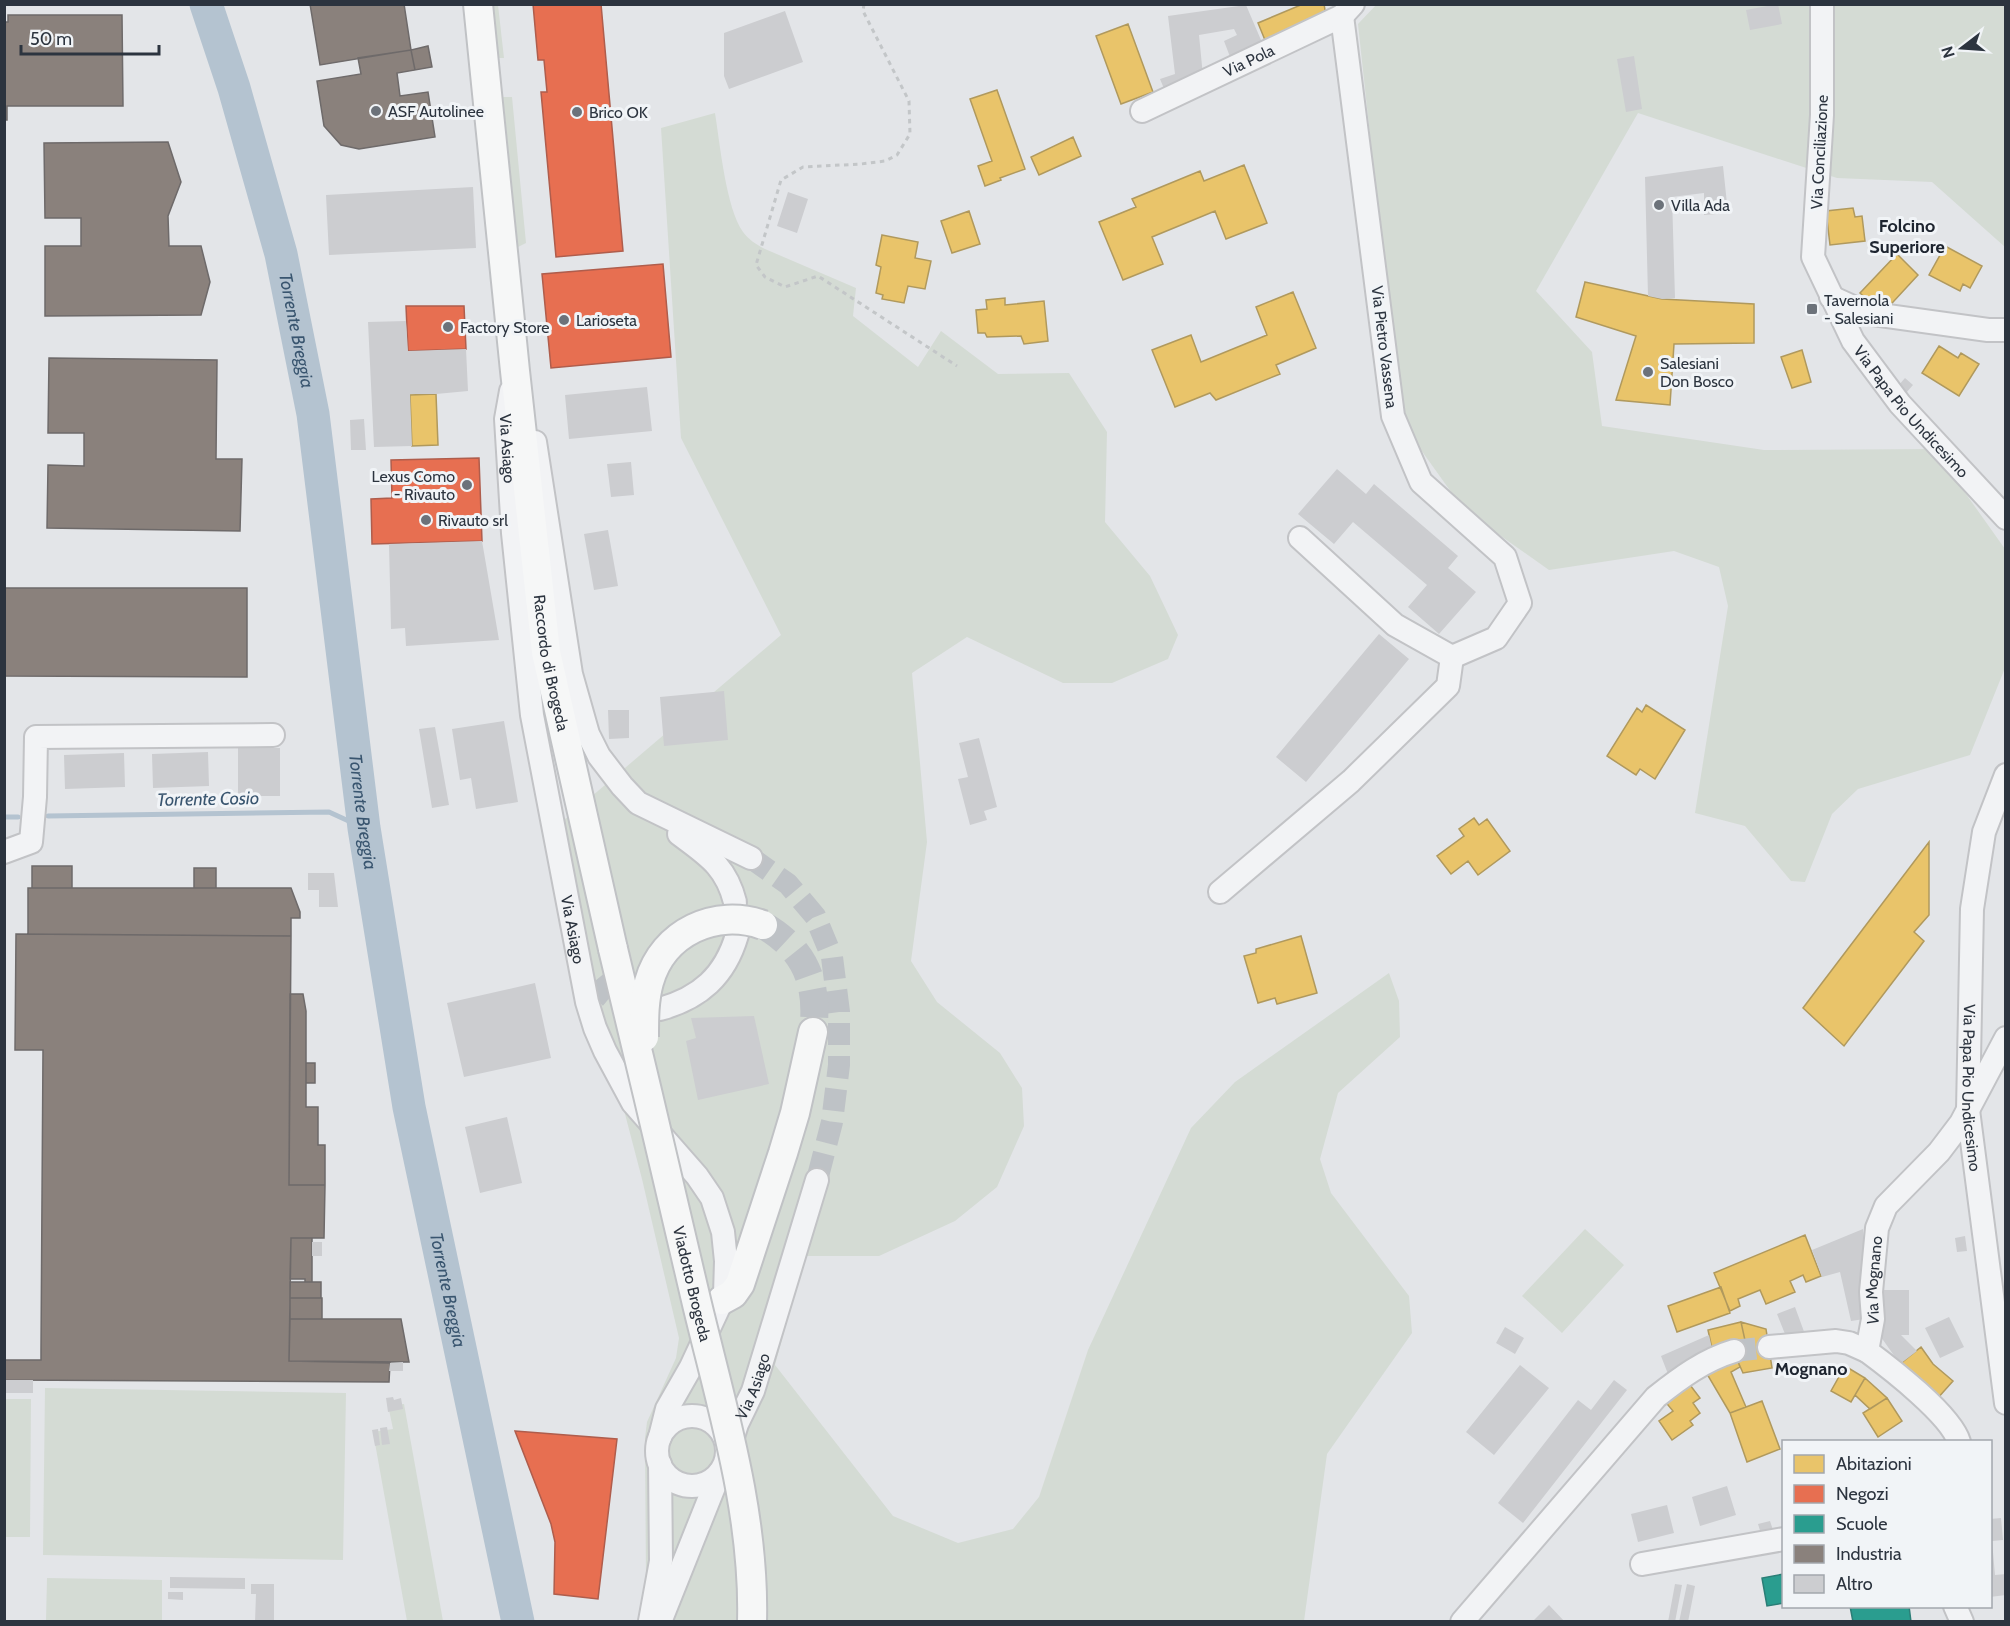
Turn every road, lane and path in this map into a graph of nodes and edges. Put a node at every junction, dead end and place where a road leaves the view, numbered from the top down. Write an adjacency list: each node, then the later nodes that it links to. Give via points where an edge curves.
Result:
1 (478, 4): 9 (main road, Via Asiago)
2 (864, 4): 8 (path, via 863,11 909,101 910,134 897,155 885,161 803,167 781,180 756,266 765,277 785,286 818,276)
3 (1822, 4): 6 (street, Via Conciliazione, via 1822,115 1813,257)
4 (1347, 10): 5 (street, Via Pola); 12 (street, Via Pietro Vassena, via 1393,416 1421,482 1505,557 1520,603 1496,638)
5 (1142, 111)
6 (1830, 297): 7 (street, via 1866,313); 10 (street, Via Papa Pio Undicesimo, via 1853,341 1900,404)
7 (2006, 330)
8 (957, 366)
9 (515, 371): 15 (street, Via Asiago, via 531,414 580,711 599,756); 22 (street, Via Asiago, via 506,419 532,715); 23 (main road, Raccordo di Brogeda, via 546,652)
10 (2006, 518)
11 (1300, 538): 12 (street, via 1395,625)
12 (1452, 657): 18 (street, via 1448,686 1351,781)
13 (273, 735): 16 (street, via 36,737 31,842)
14 (2006, 775): 29 (street, Via Papa Pio Undicesimo, via 1984,832 1972,909)
15 (638, 803): 17 (street, Via Asiago); 19 (street, via 718,864)
16 (4, 852)
17 (751, 858)
18 (1220, 892)
19 (735, 902)
20 (763, 925): 28 (main road, bridge, via 716,920 673,941 649,980)
21 (737, 935): 25 (street, via 726,964 706,987 679,1004)
22 (578, 948): 24 (street); 31 (street, Via Asiago, via 595,1028 619,1079 633,1103 712,1198 723,1232 726,1261)
23 (613, 949): 28 (main road, Viadotto Brogeda, bridge)
24 (595, 981)
25 (660, 1009)
26 (813, 1032): 31 (main road, via 795,1113 740,1284)
27 (2006, 1038): 29 (street, Via Mognano)
28 (643, 1072): 45 (main road, Viadotto Brogeda, bridge, via 742,1498 750,1543)
29 (1968, 1110): 34 (street, Via Mognano, via 1940,1152 1886,1206 1878,1228 1872,1273 1873,1319); 35 (street, Via Papa Pio Undicesimo)
30 (817, 1180): 38 (street, Via Asiago, via 753,1391)
31 (722, 1300): 36 (street, Via Asiago, via 667,1409)
32 (1769, 1347): 34 (street, via 1836,1341)
33 (1734, 1351): 46 (street, via 1684,1375 1656,1396)
34 (1867, 1351): 37 (street, via 1894,1370 1950,1424)
35 (2006, 1403)
36 (660, 1437): 38 (street, via 666,1427 683,1417 696,1416 712,1422 723,1435); 39 (street)
37 (1958, 1440)
38 (724, 1462): 39 (street, via 708,1482 691,1486 671,1479); 44 (street, Via Asiago)
39 (660, 1464): 43 (street, via 661,1561)
40 (1782, 1539): 41 (street)
41 (1642, 1564)
42 (1956, 1608): 47 (street)
43 (650, 1622)
44 (660, 1622)
45 (752, 1622)
46 (1462, 1622)
47 (1962, 1622)

